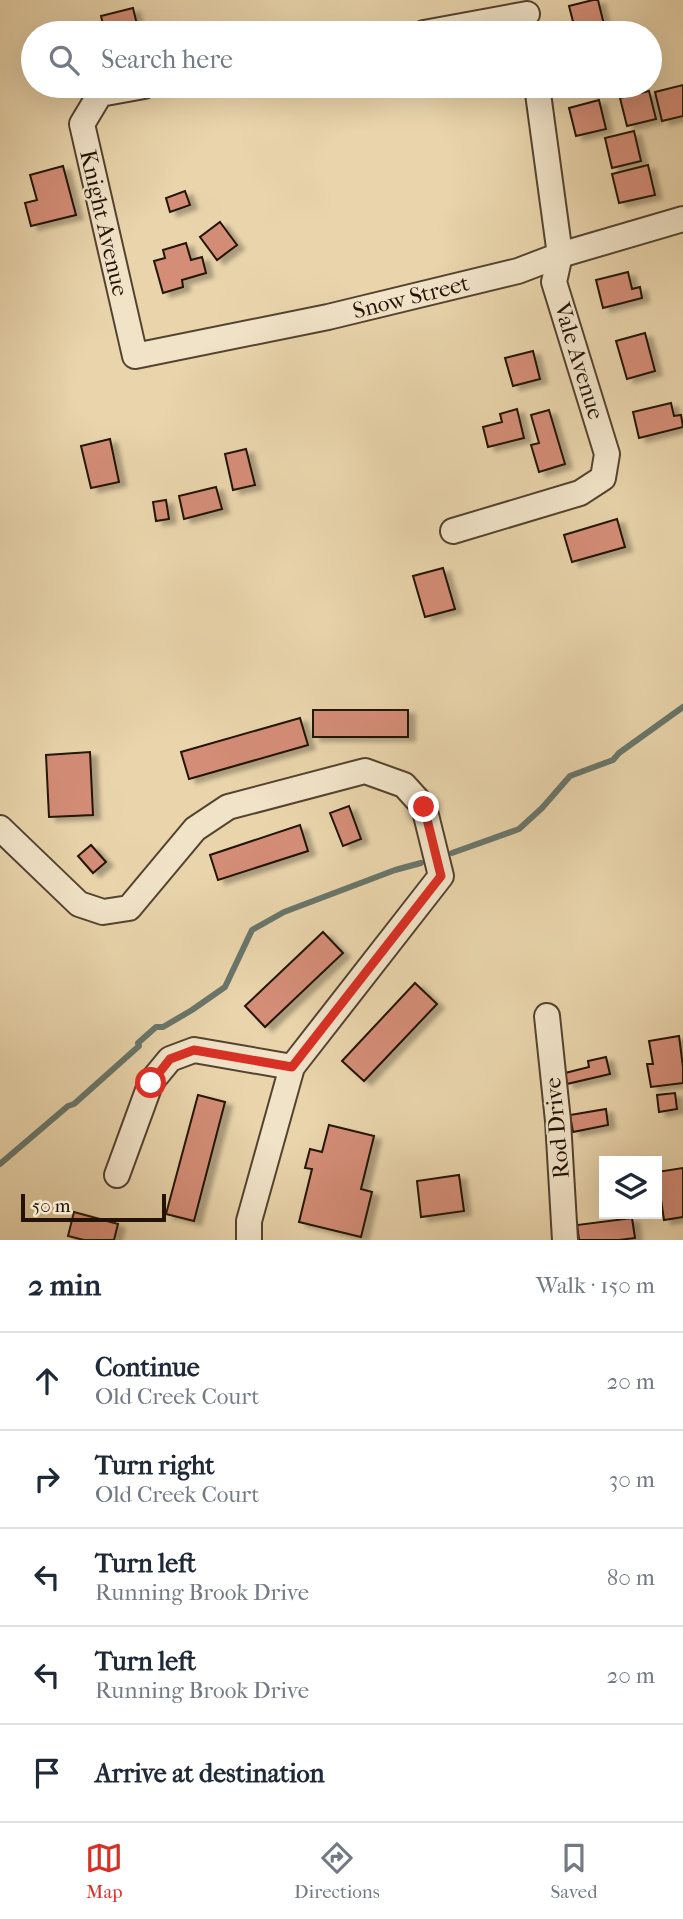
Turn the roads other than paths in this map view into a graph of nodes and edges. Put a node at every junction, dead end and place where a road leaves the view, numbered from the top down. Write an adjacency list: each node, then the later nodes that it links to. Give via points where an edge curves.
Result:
1 (527, 16): 2 (street)
2 (497, 21)
3 (98, 98): 7 (street, Knight Avenue, via 82,124)
4 (539, 98): 6 (street, Vale Avenue)
5 (683, 219): 6 (street, Snow Street)
6 (560, 255): 7 (street, Snow Street, via 518,271 328,317); 8 (street, Vale Avenue, via 554,282 607,454 603,478 580,493)
7 (135, 356)
8 (453, 531)
9 (0, 828): 11 (street, via 79,904 103,912 129,908 195,828 228,807 365,771 404,785 424,807 441,876)
10 (547, 1016): 14 (street, Rod Drive)
11 (292, 1067): 12 (street, via 194,1050 170,1059 151,1083); 13 (street, via 249,1220)
12 (117, 1175)
13 (249, 1240)
14 (565, 1240)

